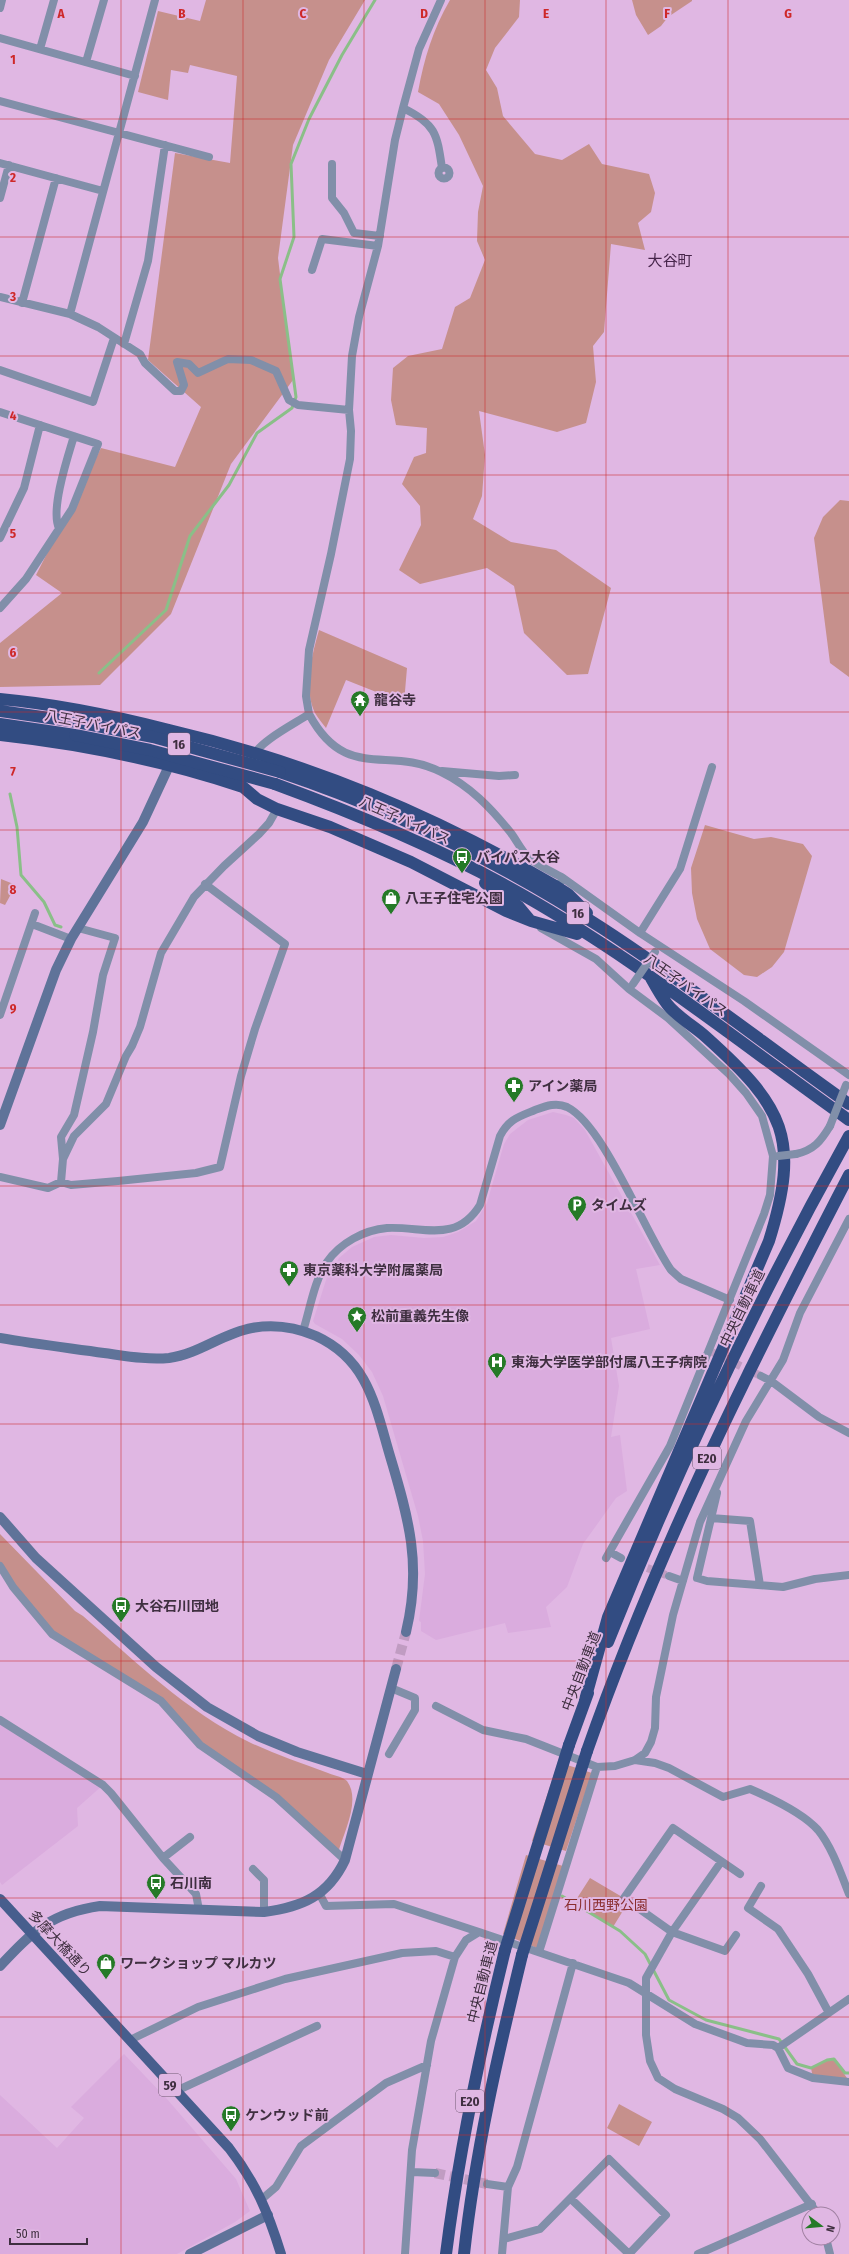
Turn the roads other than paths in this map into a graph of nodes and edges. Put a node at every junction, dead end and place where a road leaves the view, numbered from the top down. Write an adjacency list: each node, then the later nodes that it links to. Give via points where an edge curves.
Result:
1 (2, 0): 6 (street)
2 (54, 0): 8 (street)
3 (104, 0): 9 (street)
4 (155, 0): 10 (street)
5 (441, 0): 12 (street, via 419,49)
6 (0, 8)
7 (0, 38): 8 (street)
8 (40, 49): 9 (street)
9 (86, 62): 10 (street)
10 (135, 76): 13 (street)
11 (0, 100): 13 (street)
12 (403, 108): 19 (street, via 433,129 437,136); 23 (street, via 395,140)
13 (118, 133): 14 (street); 21 (street)
14 (165, 145): 15 (street); 30 (street, via 148,261)
15 (209, 157)
16 (0, 163): 18 (street)
17 (332, 164): 23 (street, via 332,198 344,212 354,233)
18 (9, 165): 20 (street); 22 (street)
19 (442, 168)
20 (56, 178): 21 (street); 27 (street)
21 (103, 190): 28 (street)
22 (0, 198)
23 (380, 236): 24 (street)
24 (378, 246): 25 (street, via 322,239); 32 (street, via 352,356)
25 (312, 270)
26 (0, 297): 27 (street)
27 (22, 303): 28 (street)
28 (70, 314): 29 (street)
29 (114, 338): 30 (street); 31 (street, via 93,402)
30 (124, 344): 32 (street, via 140,354 145,363 175,391 181,391 184,385 177,362 189,364 198,373 228,359 251,360 276,372 289,400 298,405)
31 (0, 370)
32 (349, 410): 41 (street, via 352,431 350,458 309,650 306,696)
33 (0, 413): 34 (street)
34 (40, 426): 35 (street); 37 (street, via 24,488)
35 (74, 436): 36 (street, via 60,488 55,520); 36 (street, via 98,444 72,509)
36 (59, 528): 38 (street, via 26,579)
37 (0, 538)
38 (0, 608)
39 (0, 699): 43 (highway, 16, via 72,709)
40 (0, 711): 59 (highway, 八王子バイパス / 16, bridge, via 77,722 153,737 280,772 384,812 457,845 532,885)
41 (309, 714): 45 (street); 48 (street, via 326,740 356,757 403,762)
42 (0, 724): 52 (highway, 八王子バイパス / 16, bridge, via 75,734 157,752 276,784 375,822)
43 (184, 733): 45 (highway, 16); 46 (street)
44 (0, 735): 46 (highway, via 76,746)
45 (254, 752): 50 (street); 53 (highway, 16, via 318,773 414,812)
46 (170, 766): 50 (highway); 58 (street, via 143,822)
47 (712, 767): 60 (street, via 680,869)
48 (440, 771): 49 (street); 53 (street, via 468,788 491,808 529,858)
49 (515, 775)
50 (243, 787): 51 (highway, via 257,799)
51 (277, 809): 54 (street, via 259,834); 56 (highway, via 330,827 411,862)
52 (448, 856): 56 (highway, via 460,868 519,907); 62 (highway, 八王子バイパス / 16, via 528,898)
53 (560, 882): 59 (highway, 16, via 568,894); 60 (street)
54 (205, 884): 73 (street, via 194,897 161,953 140,1027 106,1104 74,1136); 76 (street, via 285,944 243,1069 220,1168 118,1181 71,1185)
55 (35, 913): 57 (street)
56 (531, 922): 62 (highway, via 567,930); 65 (street, via 596,959)
57 (32, 924): 61 (street); 66 (street)
58 (78, 928): 61 (street); 73 (street, via 115,938 102,975 93,1032 74,1114 61,1137)
59 (601, 928): 68 (highway, 八王子バイパス / 16)
60 (640, 933): 63 (street)
61 (71, 939): 70 (street, via 45,999)
62 (604, 945): 64 (highway, 八王子バイパス / 16)
63 (658, 949): 65 (street, bridge); 67 (street, via 744,1001)
64 (651, 978): 69 (highway, 八王子バイパス / 16); 96 (highway, via 667,1005 743,1072 770,1106 778,1122 784,1145 784,1181 769,1241 608,1617)
65 (631, 986): 72 (street, via 729,1074 746,1093 762,1116)
66 (0, 1015)
67 (849, 1076): 72 (street, bridge, via 830,1126 822,1139 812,1149)
68 (849, 1104)
69 (849, 1120)
70 (0, 1125)
71 (848, 1138): 96 (highway, 中央自動車道 / E20, via 779,1268 722,1384 653,1534)
72 (775, 1156): 78 (street, via 770,1195)
73 (63, 1159): 76 (street)
74 (849, 1175): 145 (highway, E20, bridge, via 776,1316 697,1480 634,1626 587,1750 522,1955 480,2143)
75 (0, 1177): 76 (street, via 48,1188)
76 (60, 1182)
77 (849, 1219): 82 (street, via 800,1313 783,1360)
78 (730, 1300): 79 (street, via 681,1279 671,1270 592,1130 574,1110 566,1106 549,1104 512,1120 505,1127 498,1142 480,1205 466,1222 443,1231 387,1228 369,1231 342,1246 327,1262 321,1275); 87 (street, via 670,1446 608,1555)
79 (303, 1331): 80 (street, via 276,1325 251,1328 191,1353 159,1358); 93 (street, via 333,1344 345,1354 366,1382 374,1402 405,1504 412,1545 414,1589)
80 (0, 1338)
81 (761, 1376): 82 (street)
82 (771, 1381): 83 (street, via 819,1416); 84 (street, via 746,1421)
83 (849, 1433)
84 (719, 1480): 86 (street); 91 (street, via 700,1522)
85 (0, 1517): 102 (street, via 36,1558 156,1666 208,1707 258,1736 297,1752)
86 (711, 1518): 92 (street, via 750,1521); 92 (street, via 697,1578)
87 (621, 1558)
88 (0, 1566): 105 (street, via 13,1587 52,1634 161,1701 200,1746 276,1797)
89 (849, 1575): 92 (street, via 815,1579 783,1587)
90 (669, 1576): 91 (street)
91 (683, 1580): 100 (street, via 656,1697 655,1728 645,1753)
92 (760, 1585)
93 (406, 1632)
94 (396, 1669): 95 (street)
95 (391, 1688): 99 (street, via 415,1698 415,1710); 102 (street)
96 (585, 1700): 144 (highway, 中央自動車道 / E20, bridge, via 504,1950 462,2143)
97 (436, 1706): 101 (street, via 483,1730 526,1740)
98 (0, 1720): 104 (street, via 103,1785)
99 (389, 1754)
100 (635, 1760): 101 (street, via 616,1766); 111 (street, via 669,1768 723,1797 750,1789 776,1800 818,1830)
101 (597, 1767): 119 (street)
102 (367, 1774): 105 (street)
103 (190, 1837): 104 (street)
104 (163, 1858): 113 (street, via 196,1894)
105 (345, 1860): 110 (street, via 331,1883)
106 (721, 1862): 108 (street); 116 (street); 116 (street, via 673,1828 624,1898)
107 (253, 1870): 114 (street, via 264,1880)
108 (740, 1874)
109 (761, 1886): 125 (street, via 748,1908 778,1929)
110 (319, 1893): 114 (street, via 303,1904); 115 (street, via 326,1906 394,1904)
111 (849, 1894)
112 (0, 1899): 117 (main road, 多摩大橋通り / 59)
113 (199, 1910): 114 (street); 117 (street, via 100,1906 76,1910 54,1919)
114 (264, 1912)
115 (479, 1932): 119 (street); 120 (street, via 466,1940)
116 (672, 1932): 118 (street, via 725,1951); 123 (street, via 648,1972)
117 (32, 1933): 122 (street); 127 (main road, 多摩大橋通り / 59)
118 (736, 1935)
119 (539, 1952): 121 (street)
120 (455, 1957): 127 (street, via 436,1951 402,1953 285,1979 198,2007); 129 (street)
121 (573, 1963): 123 (street, via 629,1983); 135 (street, via 517,2167)
122 (0, 1966)
123 (645, 1994): 128 (street, via 695,2024 747,2043); 138 (street, via 646,2035 650,2061 658,2078 675,2089 738,2118 760,2139)
124 (849, 1999): 125 (street)
125 (830, 2013): 128 (street)
126 (317, 2026): 131 (street)
127 (130, 2040): 131 (main road, 多摩大橋通り / 59)
128 (779, 2047): 130 (street, via 788,2068 813,2078)
129 (427, 2065): 132 (street, via 412,2150); 137 (street, via 386,2083 301,2146 276,2187)
130 (849, 2082)
131 (176, 2091): 137 (main road, 多摩大橋通り / 59, via 229,2148)
132 (412, 2172): 133 (street); 143 (street)
133 (435, 2173)
134 (487, 2184): 135 (street)
135 (508, 2187): 140 (street)
136 (571, 2198): 140 (street, via 540,2229); 147 (street); 147 (street, via 609,2159 666,2215)
137 (262, 2199): 139 (main road, 多摩大橋通り / 59)
138 (812, 2204): 148 (street)
139 (268, 2215): 141 (street); 142 (main road, 多摩大橋通り / 59)
140 (504, 2239): 146 (street)
141 (190, 2254)
142 (281, 2254)
143 (405, 2254)
144 (446, 2254)
145 (464, 2254)
146 (502, 2254)
147 (629, 2254)
148 (698, 2254)

